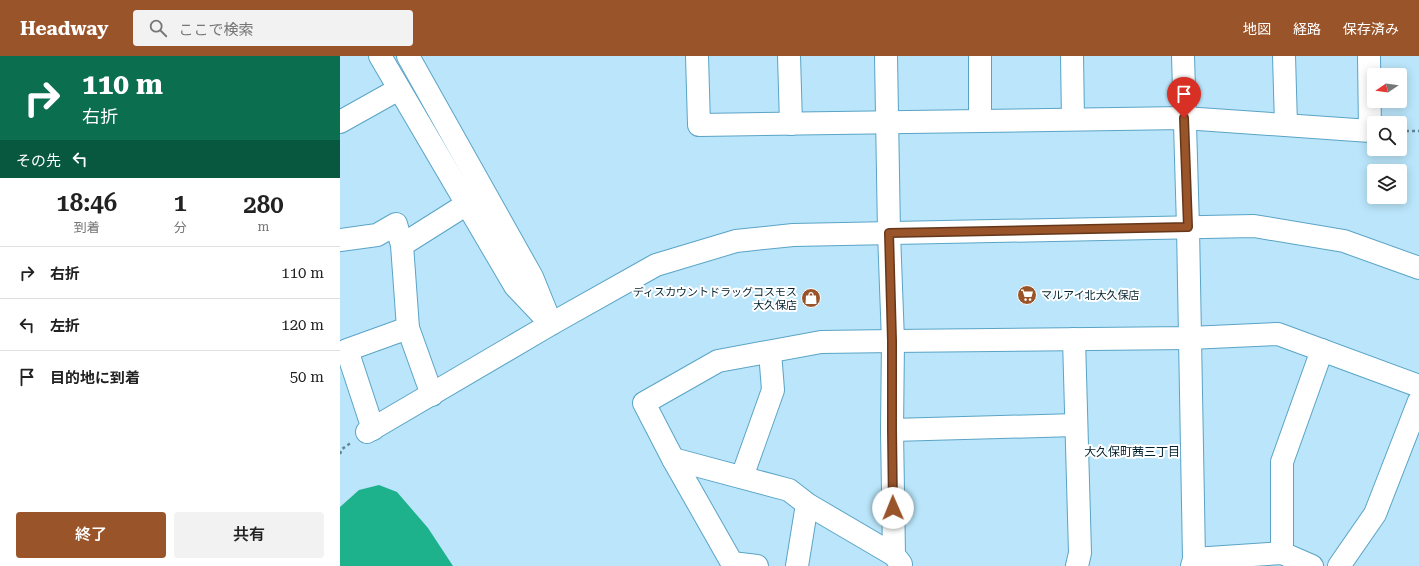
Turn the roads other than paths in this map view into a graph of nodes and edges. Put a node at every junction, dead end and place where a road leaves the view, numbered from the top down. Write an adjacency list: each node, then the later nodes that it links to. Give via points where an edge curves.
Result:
1 (380, 56): 11 (street)
2 (408, 56): 25 (street, via 532,277)
3 (697, 56): 17 (street, via 699,125)
4 (789, 56): 17 (street)
5 (886, 56): 16 (street)
6 (980, 56): 14 (street)
7 (1072, 56): 13 (street)
8 (1183, 56): 12 (street)
9 (1284, 56): 18 (street)
10 (1369, 56): 18 (street, via 1370,131)
11 (399, 89): 15 (street); 19 (street)
12 (1184, 118): 13 (street); 18 (street); 20 (street)
13 (1073, 119): 14 (street)
14 (980, 121): 16 (street)
15 (340, 122)
16 (887, 122): 17 (street); 21 (street)
17 (791, 124)
18 (1286, 125)
19 (467, 204): 23 (street); 25 (street, via 515,286)
20 (1188, 227): 21 (street); 24 (street, via 1254,226 1344,241); 27 (street)
21 (889, 233): 25 (street, via 793,235 736,241 656,265); 29 (street)
22 (340, 240): 23 (street, via 377,235 396,224)
23 (402, 244): 26 (street)
24 (1419, 268)
25 (551, 324): 33 (street)
26 (408, 328): 33 (street); 33 (street, via 348,350 370,431)
27 (1189, 338): 28 (street); 30 (street, via 1278,334); 42 (street)
28 (1074, 339): 29 (street); 35 (street)
29 (892, 341): 31 (street, via 821,342); 36 (street)
30 (1322, 350): 32 (street); 40 (street, via 1282,462)
31 (770, 352): 37 (street, via 718,362 644,403); 38 (street, via 773,390)
32 (1419, 386)
33 (432, 395)
34 (1419, 401): 47 (street, via 1375,514)
35 (1076, 425): 36 (street); 45 (street, via 1080,553)
36 (892, 430): 41 (street)
37 (673, 459): 38 (street); 43 (street, via 732,563)
38 (742, 477): 39 (street, via 789,490)
39 (807, 504): 41 (street); 44 (street)
40 (1282, 553): 42 (street); 46 (street)
41 (898, 561)
42 (1193, 562)
43 (757, 566)
44 (797, 566)
45 (1077, 566)
46 (1312, 566)
47 (1339, 566)

